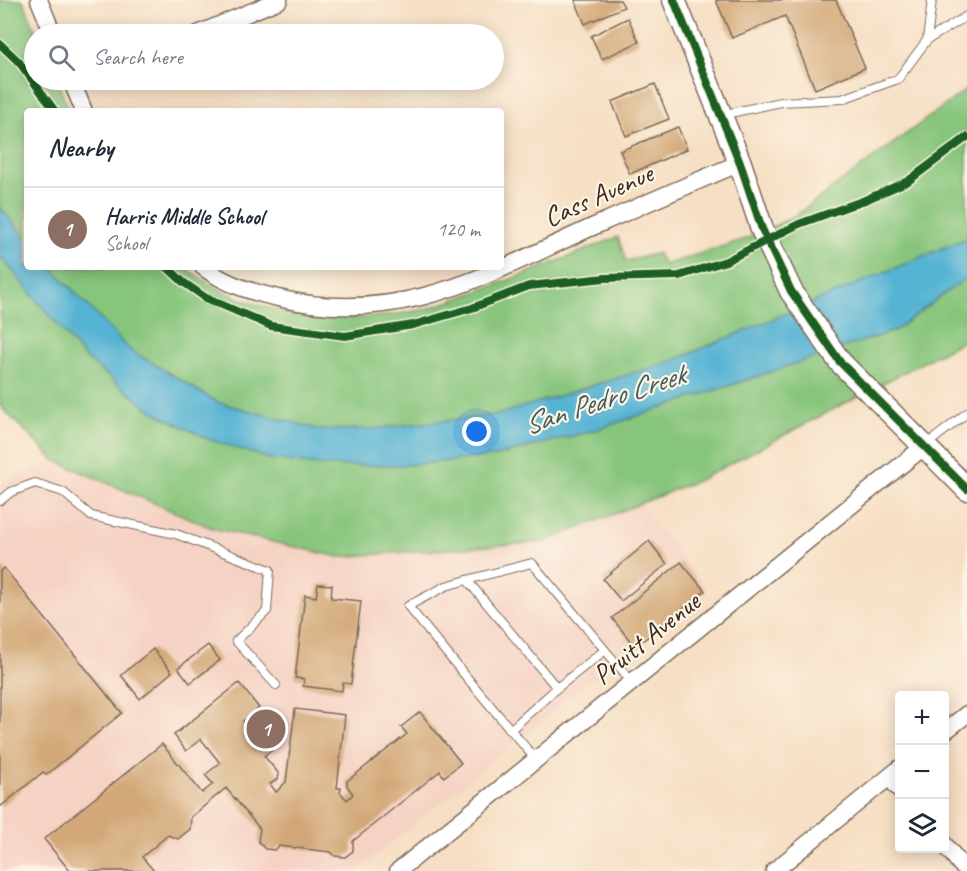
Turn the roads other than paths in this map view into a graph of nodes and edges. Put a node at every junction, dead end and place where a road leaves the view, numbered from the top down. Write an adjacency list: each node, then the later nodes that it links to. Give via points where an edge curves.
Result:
1 (39, 0): 6 (street)
2 (279, 0): 7 (street)
3 (674, 0): 11 (main road)
4 (932, 0): 8 (lane)
5 (967, 16): 8 (lane)
6 (49, 24)
7 (222, 24)
8 (927, 40): 11 (lane, via 898,79 842,99 781,102)
9 (75, 90): 10 (street)
10 (83, 108)
11 (721, 115): 12 (main road)
12 (740, 163): 13 (street, Cass Avenue); 17 (main road, via 762,229 791,291 819,334 840,362)
13 (504, 265)
14 (207, 270): 15 (street, Cass Avenue, via 217,278 266,295 311,306 369,308 438,294)
15 (493, 270)
16 (967, 413): 17 (lane)
17 (926, 445): 18 (main road); 22 (street, Pruitt Avenue)
18 (967, 489)
19 (0, 501): 23 (lane, via 10,492 35,483 63,492 91,516 176,534 270,570 267,611 236,640)
20 (467, 580): 21 (lane, via 532,563); 24 (lane); 27 (lane, via 408,606)
21 (605, 650): 22 (lane); 24 (lane)
22 (633, 683): 28 (street, Pruitt Avenue)
23 (276, 685)
24 (557, 688): 27 (lane)
25 (967, 714): 26 (street)
26 (949, 729)
27 (510, 730): 28 (lane)
28 (537, 761): 31 (street, Pruitt Avenue)
29 (895, 779): 32 (street)
30 (949, 849): 33 (street)
31 (398, 871)
32 (774, 871)
33 (966, 871)

